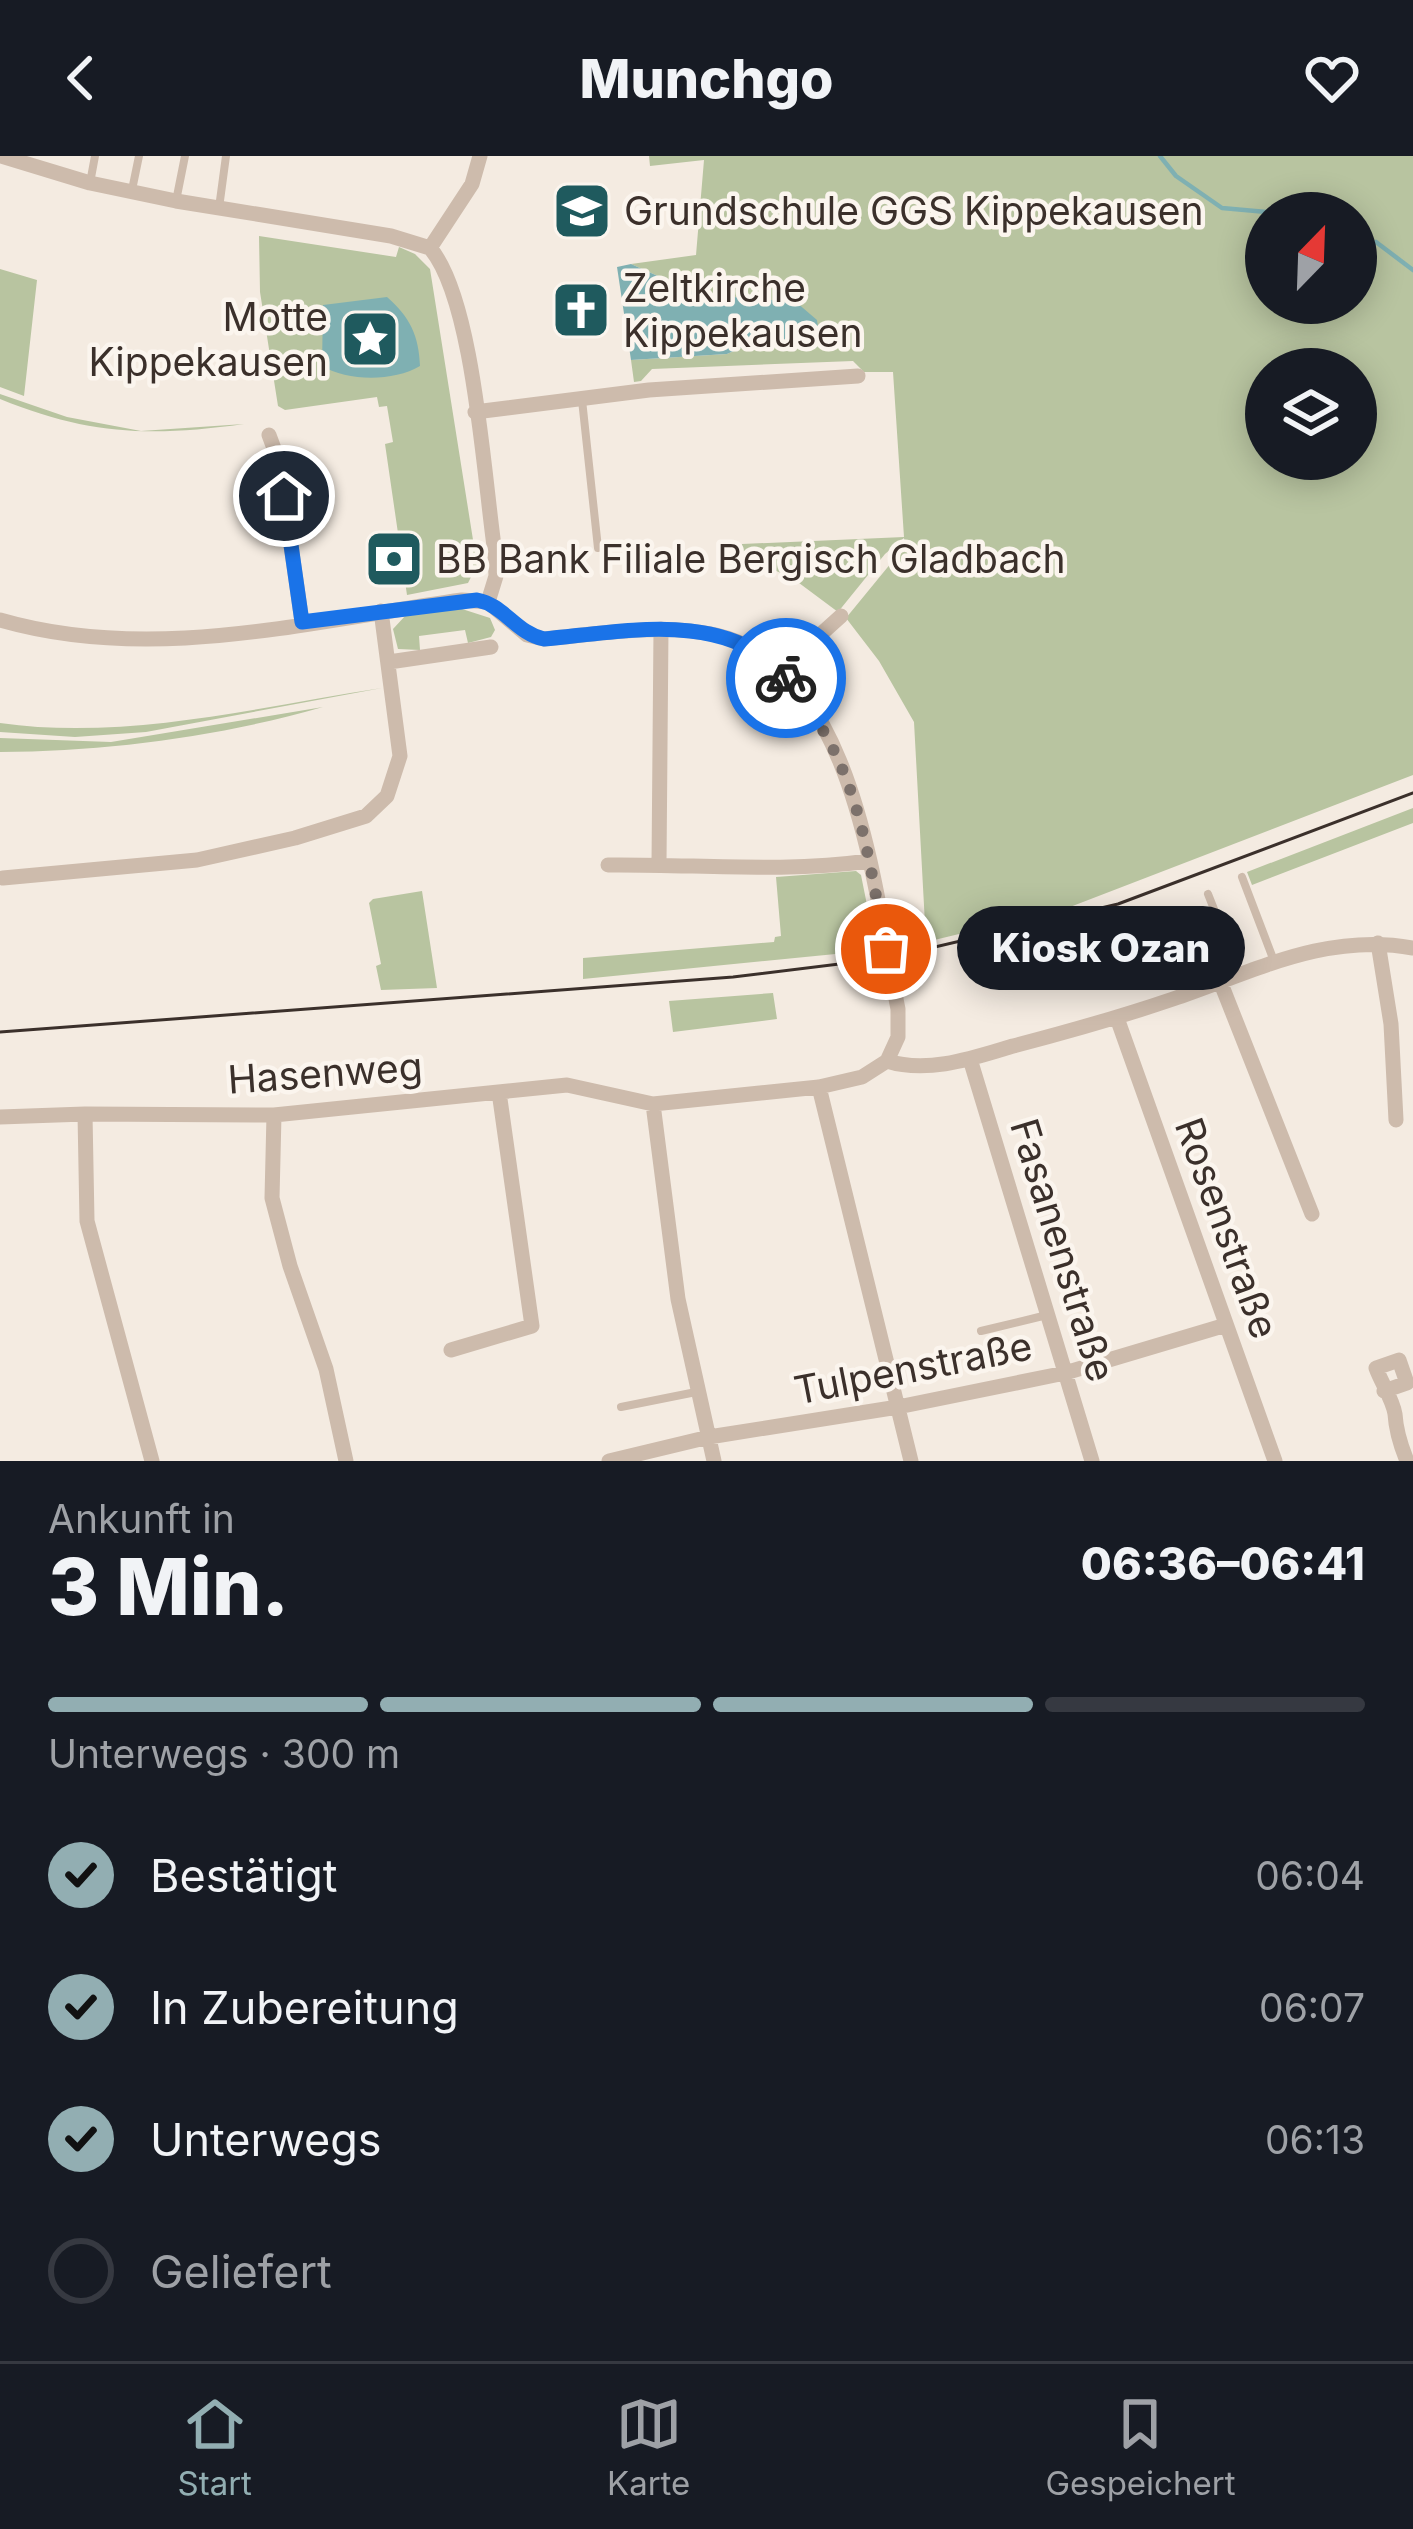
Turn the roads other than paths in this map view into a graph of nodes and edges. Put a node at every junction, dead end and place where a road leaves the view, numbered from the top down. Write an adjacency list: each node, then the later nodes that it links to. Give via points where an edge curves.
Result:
1 (1, 156): 7 (street)
2 (95, 156): 8 (lane)
3 (139, 156): 9 (lane)
4 (185, 156): 10 (lane)
5 (226, 156): 11 (lane)
6 (480, 156): 12 (street, via 472,184)
7 (44, 163): 8 (street)
8 (90, 183): 9 (street)
9 (131, 192): 10 (street)
10 (176, 201): 11 (street)
11 (219, 210): 12 (street)
12 (430, 248): 15 (street, via 450,280)
13 (858, 376): 14 (street)
14 (583, 398): 15 (street); 17 (lane)
15 (475, 412): 18 (street, via 496,576)
16 (269, 436): 22 (street)
17 (598, 548)
18 (488, 602): 19 (street); 23 (street, via 527,635 544,639)
19 (381, 611): 22 (street); 25 (street)
20 (841, 616): 26 (street)
21 (0, 620): 22 (street, via 86,638 169,641)
22 (302, 622)
23 (661, 629): 26 (street, via 717,635); 28 (street)
24 (491, 647): 25 (street)
25 (389, 662): 31 (street, via 400,756 387,796 366,816 197,860)
26 (780, 670): 27 (street, via 835,747 858,803)
27 (869, 861): 28 (street, via 759,870); 40 (street, via 898,1009)
28 (658, 864): 29 (street)
29 (608, 865)
30 (1241, 877): 35 (lane)
31 (3, 878)
32 (1208, 894): 36 (lane)
33 (1378, 943): 34 (street); 35 (street, via 1329,945); 47 (street)
34 (1413, 948)
35 (1274, 963): 36 (street)
36 (1240, 975): 37 (street)
37 (1220, 981): 38 (street); 48 (street)
38 (1118, 1018): 39 (street); 50 (street, Rosenstraße)
39 (970, 1058): 40 (street, via 925,1066); 49 (street, Fasanenstraße)
40 (887, 1061): 41 (street, Hasenweg, via 862,1077)
41 (819, 1087): 43 (street, Hasenweg); 57 (street)
42 (499, 1092): 43 (street, Hasenweg, via 567,1085); 45 (street, Hasenweg); 52 (street, via 532,1326)
43 (653, 1104): 55 (street)
44 (85, 1114): 45 (street, Hasenweg); 46 (street, Hasenweg); 60 (street, via 87,1221)
45 (274, 1115): 61 (street, via 272,1198)
46 (0, 1118)
47 (1396, 1120)
48 (1312, 1214)
49 (1047, 1315): 51 (lane); 53 (street, Fasanenstraße)
50 (1226, 1324): 53 (street, Tulpenstraße); 66 (street, Rosenstraße)
51 (982, 1331)
52 (451, 1350)
53 (1065, 1372): 57 (street, Tulpenstraße); 65 (street, Fasanenstraße)
54 (1384, 1391): 59 (street, via 1393,1426)
55 (699, 1392): 56 (lane); 58 (street)
56 (621, 1407)
57 (898, 1407): 58 (street, Tulpenstraße); 64 (street)
58 (709, 1437): 62 (street, Tulpenstraße); 63 (street)
59 (1406, 1440): 67 (street)
60 (152, 1461)
61 (346, 1461)
62 (609, 1461)
63 (715, 1461)
64 (911, 1461)
65 (1092, 1461)
66 (1275, 1461)
67 (1407, 1461)

